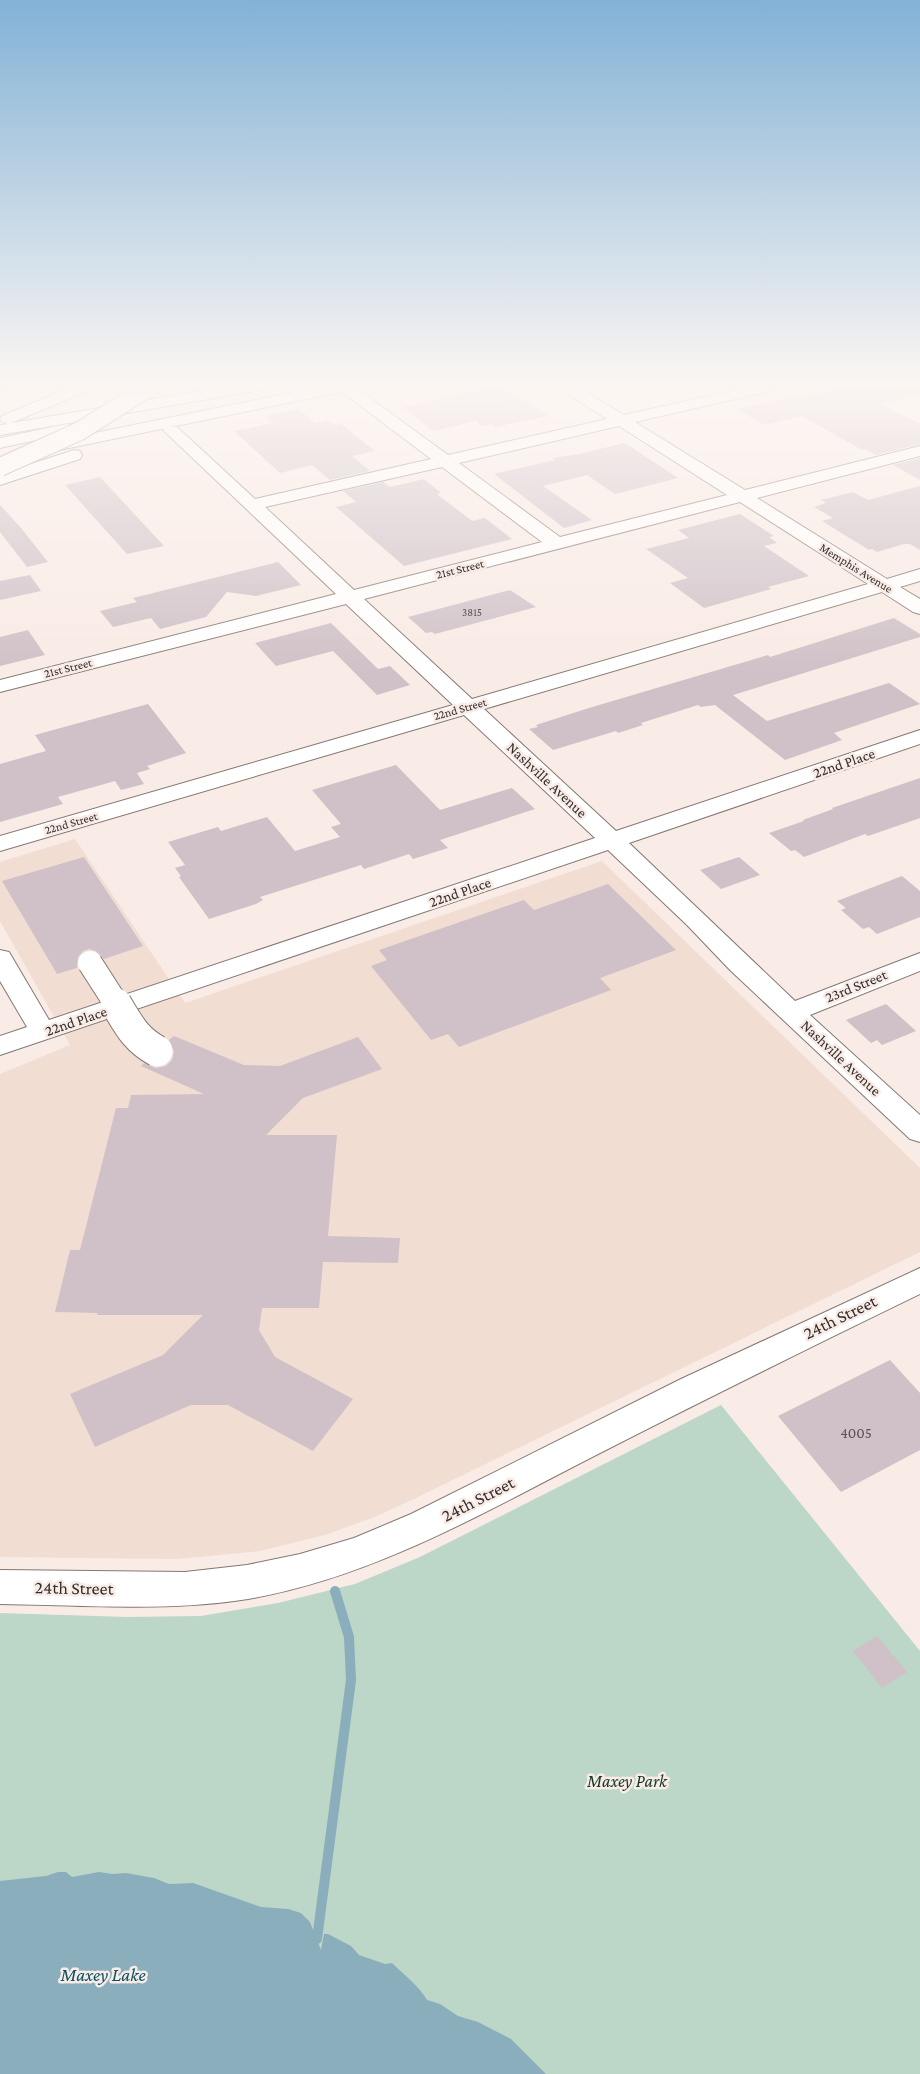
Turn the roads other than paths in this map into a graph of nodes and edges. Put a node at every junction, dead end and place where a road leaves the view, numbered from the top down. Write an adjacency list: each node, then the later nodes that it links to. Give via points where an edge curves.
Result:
1 (226, 481): 7 (main road, Nashville Avenue)
2 (359, 481): 7 (main road)
3 (472, 481): 8 (main road)
4 (718, 481): 6 (main road, Memphis Avenue)
5 (802, 481): 6 (main road, 21st Street)
6 (742, 496): 8 (main road, 21st Street); 10 (main road, Memphis Avenue)
7 (252, 505): 11 (main road, Nashville Avenue)
8 (557, 544): 11 (main road, 21st Street)
9 (920, 575): 10 (main road, 22nd Street)
10 (884, 586): 12 (main road, Memphis Avenue); 14 (main road, 22nd Street)
11 (350, 597): 13 (main road, 21st Street); 14 (main road, Nashville Avenue)
12 (920, 608)
13 (0, 686)
14 (468, 707): 16 (main road, Nashville Avenue); 17 (main road, 22nd Street)
15 (920, 737): 16 (main road, 22nd Place)
16 (612, 841): 21 (main road, Nashville Avenue); 22 (main road, 22nd Place)
17 (0, 844)
18 (0, 958): 22 (main road)
19 (920, 961): 21 (main road, 23rd Street)
20 (90, 964): 24 (main road, bridge, via 136,1036)
21 (792, 1012): 25 (main road, Nashville Avenue)
22 (43, 1032): 23 (main road, 22nd Place)
23 (0, 1046)
24 (157, 1051)
25 (920, 1132)
26 (920, 1280): 27 (main road, 24th Street, via 693,1389 424,1525 360,1553 300,1571 247,1582 185,1589)
27 (0, 1587)

